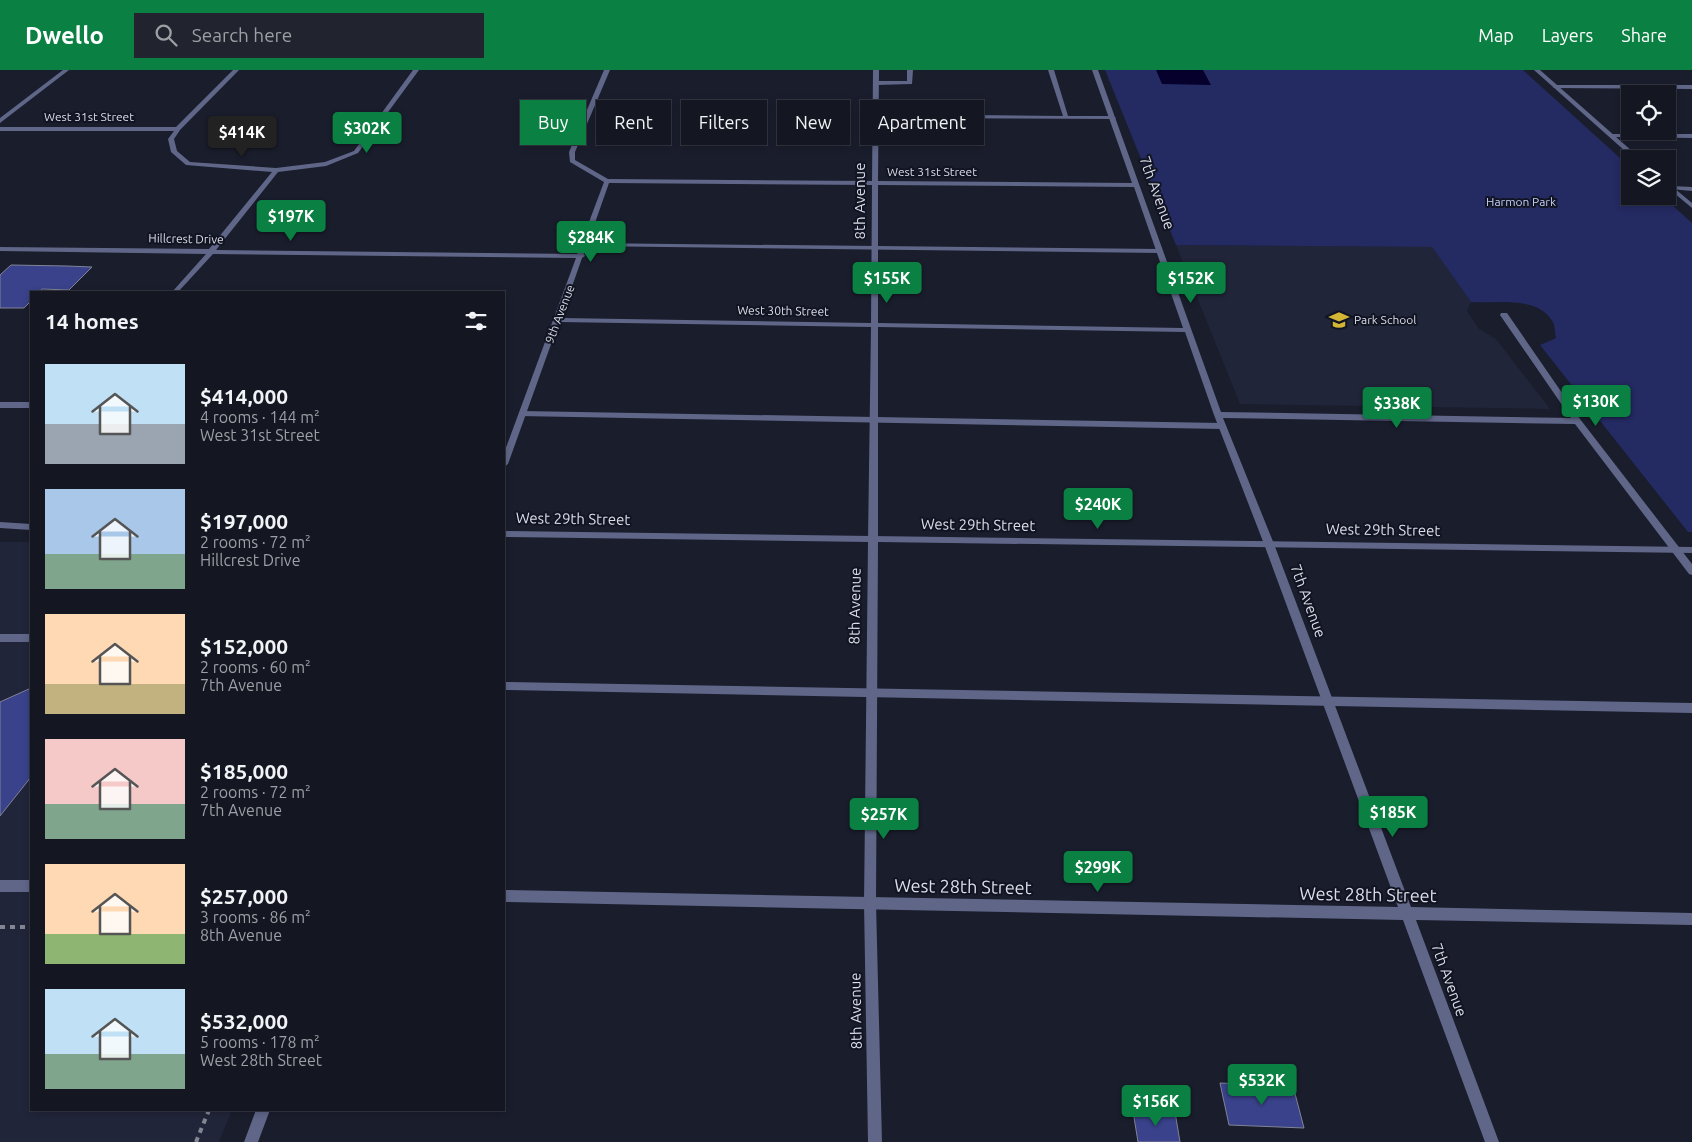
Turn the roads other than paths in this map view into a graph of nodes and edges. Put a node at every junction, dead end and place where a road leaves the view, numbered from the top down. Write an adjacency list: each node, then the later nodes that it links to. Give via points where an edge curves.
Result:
1 (66, 70): 17 (street)
2 (236, 70): 19 (street)
3 (416, 70): 24 (street, via 356,152 326,164)
4 (607, 70): 25 (street, via 572,152 572,162)
5 (876, 70): 10 (street, 8th Avenue)
6 (910, 70): 10 (street, via 910,83)
7 (1051, 70): 15 (street)
8 (1095, 70): 16 (street, 7th Avenue)
9 (1537, 70): 11 (street)
10 (877, 83): 13 (street, 8th Avenue)
11 (1556, 87): 12 (street); 20 (street)
12 (1692, 88)
13 (876, 100)
14 (984, 117): 15 (street)
15 (1066, 118): 16 (street)
16 (1113, 118): 27 (street, 7th Avenue)
17 (0, 121)
18 (0, 129): 19 (street, West 31st Street)
19 (178, 129): 24 (street, via 171,139 174,152 188,164)
20 (1611, 135): 21 (street); 23 (street)
21 (1692, 136)
22 (876, 145): 26 (street, 8th Avenue)
23 (1628, 150)
24 (276, 170): 36 (street)
25 (607, 181): 26 (street, West 31st Street); 32 (street, 9th Avenue)
26 (876, 183): 27 (street, West 31st Street); 33 (street, 8th Avenue)
27 (1137, 185): 35 (street, 7th Avenue)
28 (1676, 188): 29 (street)
29 (1692, 189)
30 (1676, 192): 31 (street)
31 (1692, 206)
32 (586, 244): 33 (street); 37 (street, 9th Avenue)
33 (876, 247): 35 (street); 41 (street, 8th Avenue)
34 (0, 249): 36 (street, Hillcrest Drive)
35 (1160, 251): 42 (street, 7th Avenue)
36 (211, 252): 37 (street, Hillcrest Drive); 38 (street)
37 (582, 256): 40 (street, 9th Avenue)
38 (176, 291)
39 (1504, 315): 48 (street)
40 (558, 320): 41 (street, West 30th Street); 45 (street, 9th Avenue)
41 (876, 325): 42 (street, West 30th Street); 47 (street, 8th Avenue)
42 (1188, 330): 46 (street, 7th Avenue)
43 (0, 404): 44 (street)
44 (30, 405)
45 (522, 414): 47 (street); 50 (street, 9th Avenue)
46 (1218, 415): 48 (street); 49 (street, 7th Avenue)
47 (872, 419): 49 (street); 54 (street, 8th Avenue)
48 (1577, 421): 56 (street)
49 (1222, 426): 55 (street, 7th Avenue)
50 (505, 461)
51 (0, 525): 52 (street)
52 (30, 527)
53 (505, 534): 54 (street, West 29th Street)
54 (873, 539): 55 (street, West 29th Street); 62 (street, 8th Avenue)
55 (1269, 544): 56 (street, West 29th Street); 63 (street, 7th Avenue)
56 (1676, 550): 57 (street, West 29th Street); 58 (street)
57 (1692, 550)
58 (1692, 571)
59 (0, 638): 60 (street)
60 (30, 638)
61 (505, 686): 62 (street)
62 (870, 691): 63 (street); 68 (street, 8th Avenue)
63 (1328, 702): 64 (street); 69 (street, 7th Avenue)
64 (1692, 708)
65 (0, 886): 66 (street)
66 (30, 886)
67 (505, 896): 68 (street, West 28th Street)
68 (870, 903): 69 (street, West 28th Street); 73 (street, 8th Avenue)
69 (1407, 913): 70 (street, West 28th Street); 74 (street, 7th Avenue)
70 (1692, 919)
71 (263, 1111): 72 (street)
72 (251, 1142)
73 (875, 1142)
74 (1492, 1142)

